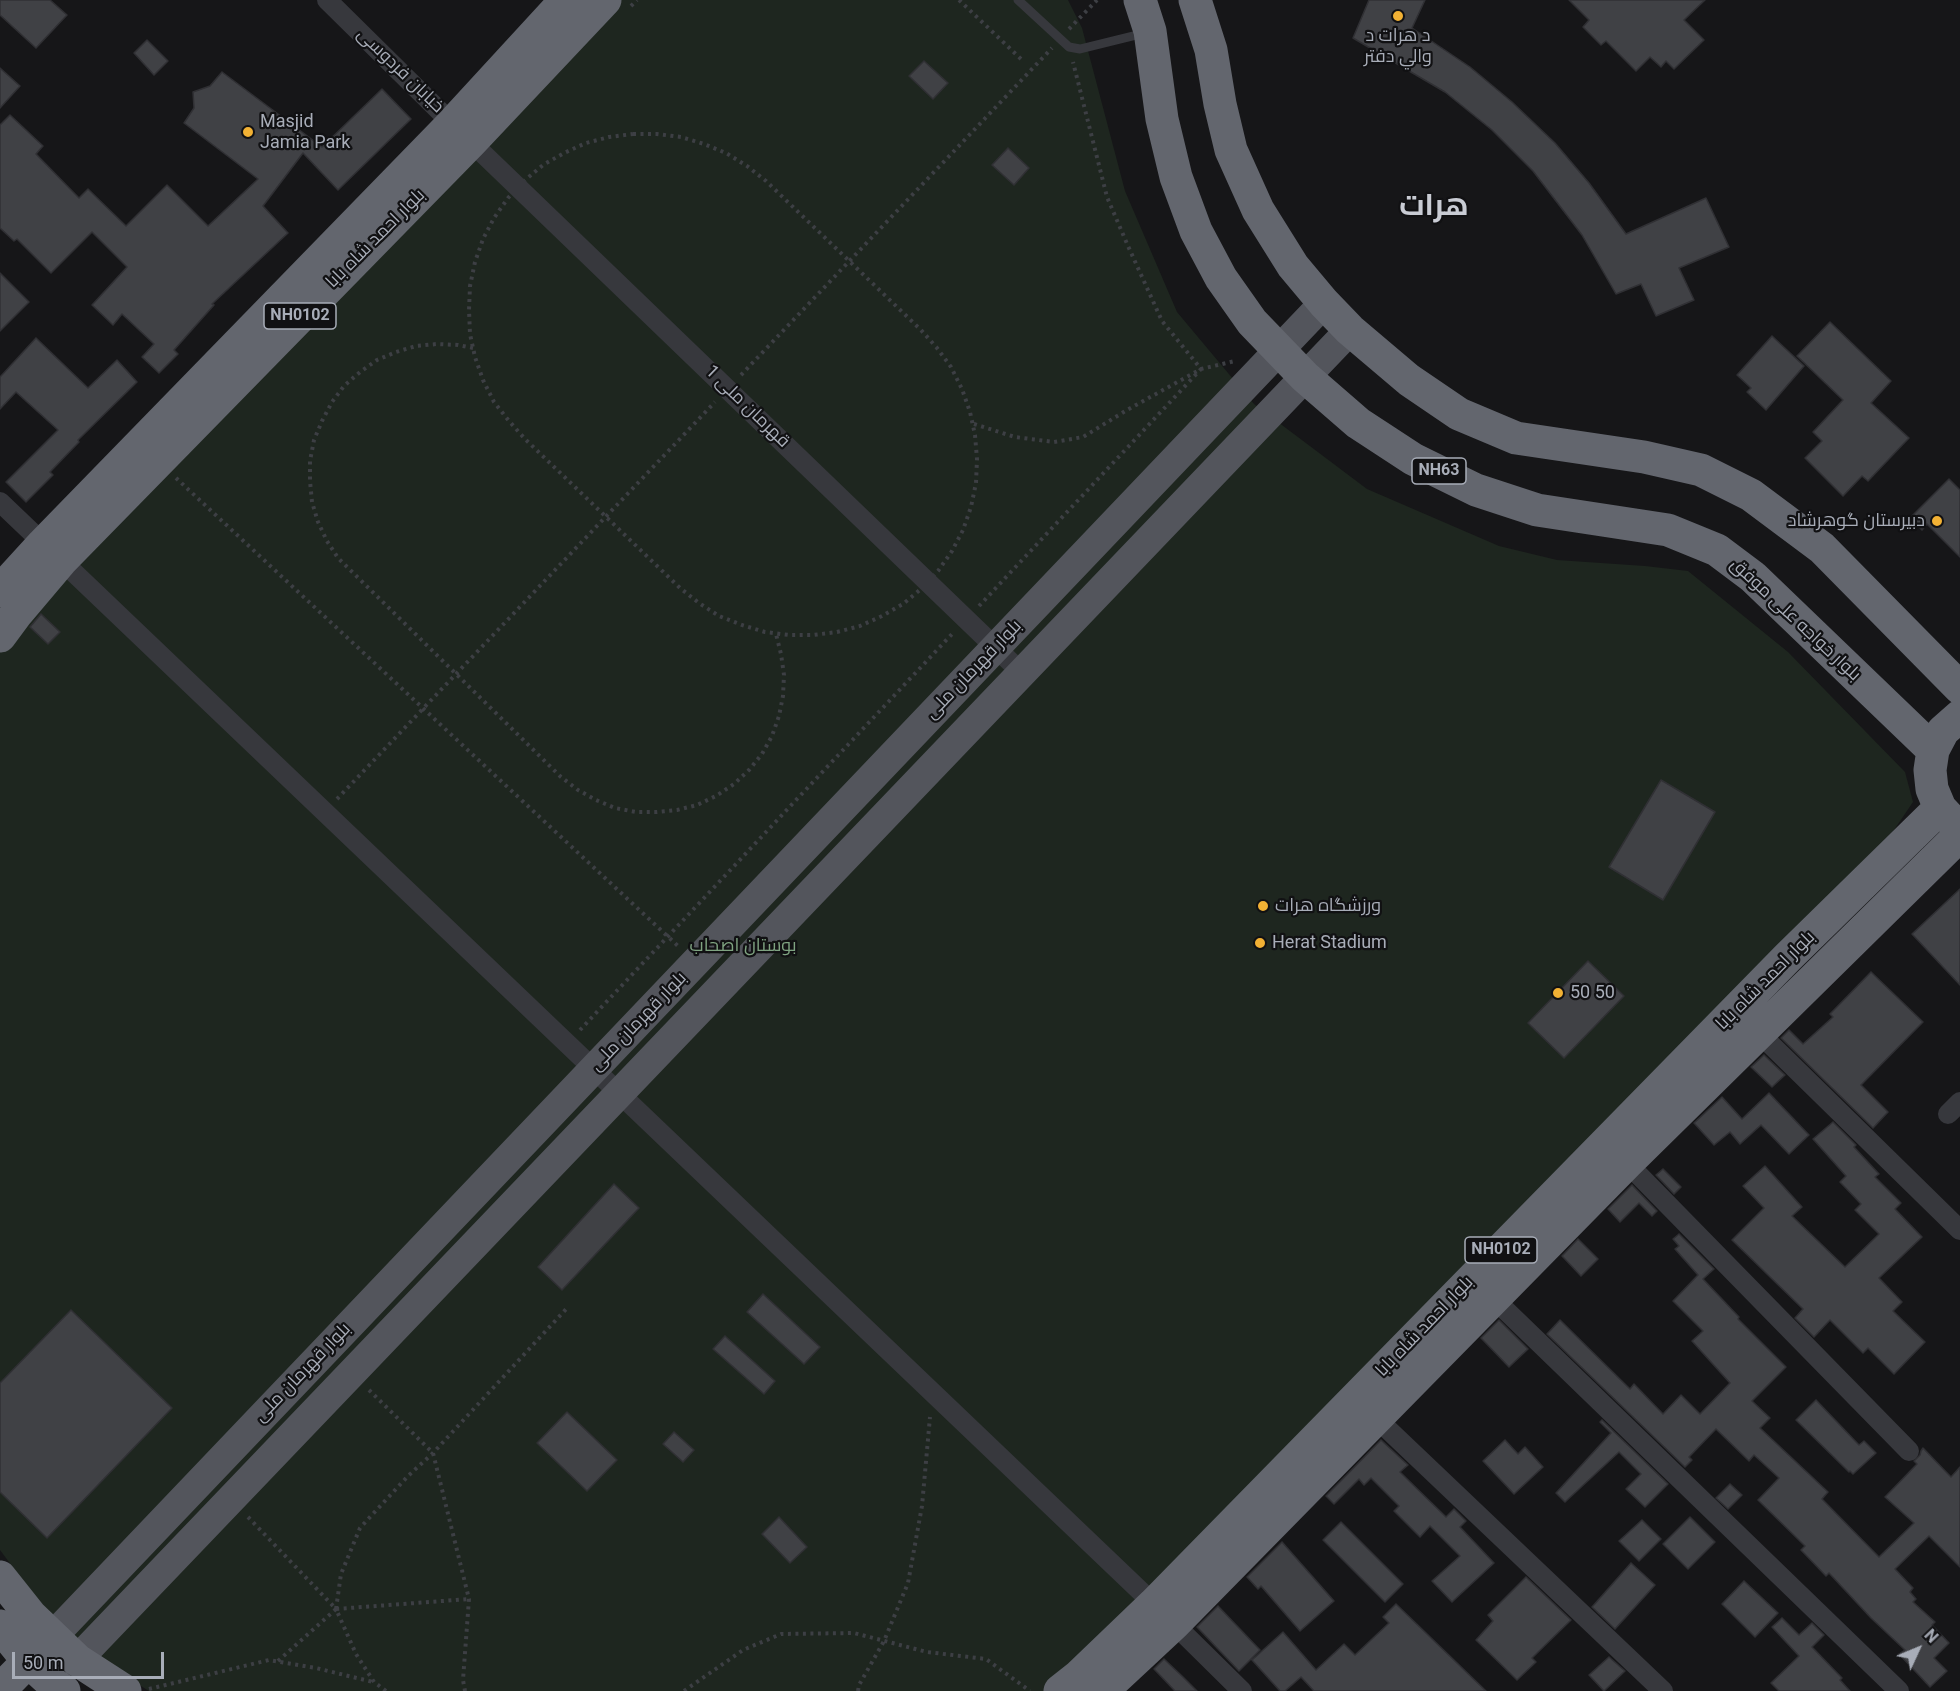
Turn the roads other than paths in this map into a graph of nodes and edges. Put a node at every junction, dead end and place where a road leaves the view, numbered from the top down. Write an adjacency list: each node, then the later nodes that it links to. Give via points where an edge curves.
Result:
1 (327, 0): 8 (street, خیابان فردوسی)
2 (566, 0): 8 (highway, بلوار احمد شاه بابا / NH0102)
3 (1018, 0): 7 (lane, via 1069,47 1080,49)
4 (1140, 0): 7 (highway, بلوار خواجه علی موفق / NH63)
5 (1195, 0): 9 (highway, via 1211,50 1231,150 1258,210 1293,266)
6 (617, 4): 8 (highway, بلوار احمد شاه بابا / NH0102)
7 (1150, 31): 11 (highway, بلوار خواجه علی موفق / NH63, via 1162,119 1176,177 1196,231 1221,278 1252,322)
8 (462, 133): 14 (highway, بلوار احمد شاه بابا / NH0102); 14 (highway, بلوار احمد شاه بابا / NH0102, via 158,461); 17 (street, قهرمان ملی 1)
9 (1324, 303): 10 (highway); 11 (main road, بلوار قهرمان ملی)
10 (1350, 330): 12 (main road); 19 (highway, via 1408,380 1459,414 1516,438 1644,457 1701,470 1751,495 1822,548)
11 (1279, 350): 12 (highway, بلوار خواجه علی موفق / NH63); 17 (main road, بلوار قهرمان ملی)
12 (1305, 377): 18 (main road); 21 (highway, بلوار خواجه علی موفق / NH63, via 1358,423 1413,459 1476,490 1537,510 1668,530 1718,550 1753,577)
13 (0, 502): 14 (street)
14 (52, 552): 15 (highway, بلوار احمد شاه بابا / NH0102); 16 (highway, بلوار احمد شاه بابا / NH0102); 25 (street)
15 (0, 591)
16 (0, 636)
17 (996, 648): 18 (street, قهرمان ملی 1); 25 (main road, بلوار قهرمان ملی)
18 (1022, 673): 26 (main road)
19 (1960, 688)
20 (1960, 716): 21 (highway, via 1943,731)
21 (1933, 750): 22 (highway, via 1932,789)
22 (1950, 818): 33 (highway, بلوار احمد شاه بابا / NH0102, via 1788,957)
23 (1960, 835): 24 (highway, بلوار احمد شاه بابا / NH0102)
24 (1759, 1033): 27 (highway, بلوار احمد شاه بابا / NH0102); 28 (street)
25 (593, 1069): 26 (street); 35 (main road, بلوار قهرمان ملی)
26 (619, 1094): 33 (street); 36 (main road)
27 (1627, 1163): 29 (highway, بلوار احمد شاه بابا / NH0102); 31 (street)
28 (1960, 1230)
29 (1493, 1298): 30 (highway, بلوار احمد شاه بابا / NH0102); 45 (street)
30 (1376, 1418): 33 (highway, بلوار احمد شاه بابا / NH0102); 44 (street)
31 (1908, 1451)
32 (0, 1577): 35 (highway, via 31,1616)
33 (1164, 1614): 41 (highway, بلوار احمد شاه بابا / NH0102); 42 (highway, بلوار احمد شاه بابا / NH0102); 43 (street)
34 (0, 1626): 37 (highway)
35 (53, 1636): 36 (highway); 37 (highway)
36 (77, 1660): 38 (highway); 40 (highway)
37 (28, 1661): 38 (highway); 39 (highway)
38 (53, 1688)
39 (0, 1690)
40 (137, 1690)
41 (1060, 1691)
42 (1102, 1691)
43 (1242, 1691)
44 (1663, 1691)
45 (1899, 1691)

